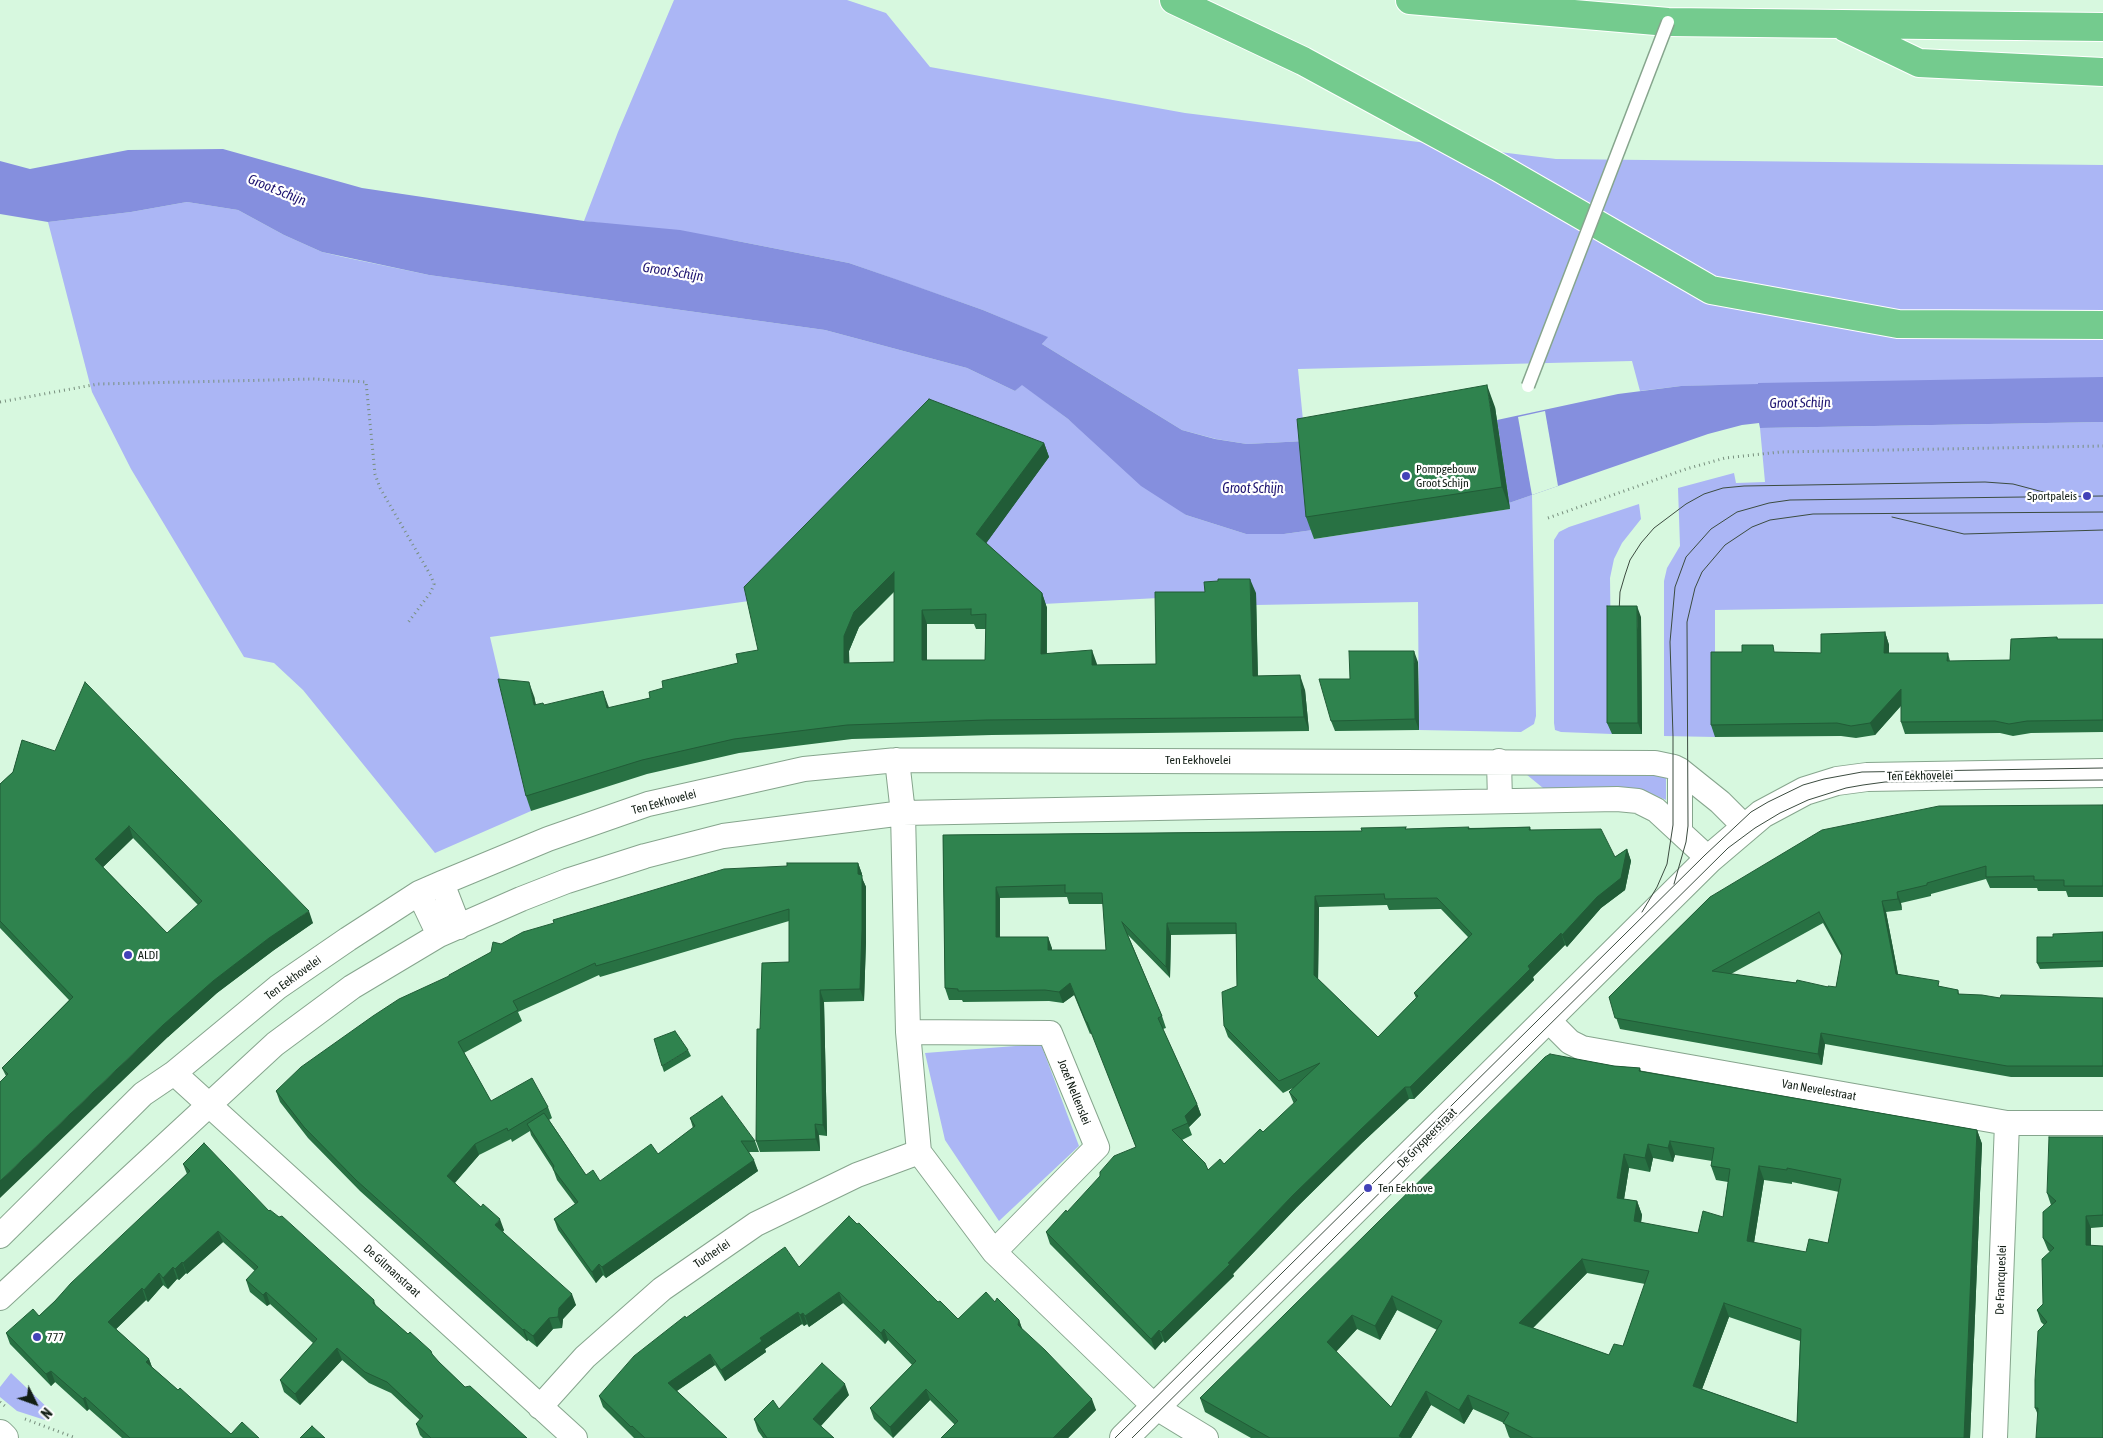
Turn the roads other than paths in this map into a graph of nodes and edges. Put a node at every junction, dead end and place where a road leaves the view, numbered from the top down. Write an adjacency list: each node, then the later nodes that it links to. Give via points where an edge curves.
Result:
1 (1174, 0): 7 (highway, via 1303,61 1498,167 1711,290 1898,324)
2 (1410, 0): 3 (highway)
3 (1668, 22): 4 (highway); 8 (lane, bridge)
4 (1838, 24): 5 (highway); 6 (highway, via 1919,63)
5 (2103, 26)
6 (2103, 72)
7 (2103, 325)
8 (1528, 386)
9 (897, 760): 10 (street, Ten Eekhovelei); 14 (street); 18 (street, Ten Eekhovelei, via 804,769 648,804 548,839)
10 (1499, 762): 11 (street, Ten Eekhovelei, via 1655,763); 13 (street)
11 (1680, 770): 15 (street, Ten Eekhovelei); 16 (street)
12 (2103, 773): 15 (street, Ten Eekhovelei, via 1867,777 1837,781 1805,791)
13 (1500, 801): 14 (street); 16 (street, via 1638,801 1656,810)
14 (902, 813): 20 (street, via 723,836 645,856 567,881); 22 (street)
15 (1747, 825): 17 (street, Ten Eekhovelei)
16 (1680, 830): 17 (street)
17 (1709, 859): 21 (street, De Gryspeerstraat)
18 (442, 883): 19 (street, Ten Eekhovelei); 20 (street)
19 (419, 893): 20 (street); 23 (street, Ten Eekhovelei, via 278,987)
20 (449, 931): 24 (street, via 352,987 275,1044)
21 (1547, 1020): 25 (street, Van Nevelestraat, via 1570,1042 1582,1048); 32 (street, De Gryspeerstraat)
22 (908, 1032): 27 (street); 29 (street, Jozef Nellenslei, via 1050,1032 1097,1147)
23 (174, 1073): 24 (street); 28 (street, Ten Eekhovelei, via 143,1094)
24 (209, 1104): 30 (street); 33 (street, De Gilmanstraat)
25 (2007, 1123): 26 (street, Van Nevelestraat); 37 (street, De Francqueslei)
26 (2103, 1123)
27 (919, 1152): 29 (street); 33 (street, Tucherlei, via 857,1175 756,1224 662,1288 585,1356)
28 (0, 1236)
29 (994, 1252): 32 (street)
30 (9, 1279): 31 (street)
31 (0, 1298)
32 (1156, 1406): 35 (street, De Gryspeerstraat); 36 (street)
33 (540, 1407): 34 (street, De Gilmanstraat)
34 (575, 1438)
35 (1124, 1438)
36 (1206, 1438)
37 (1995, 1438)

